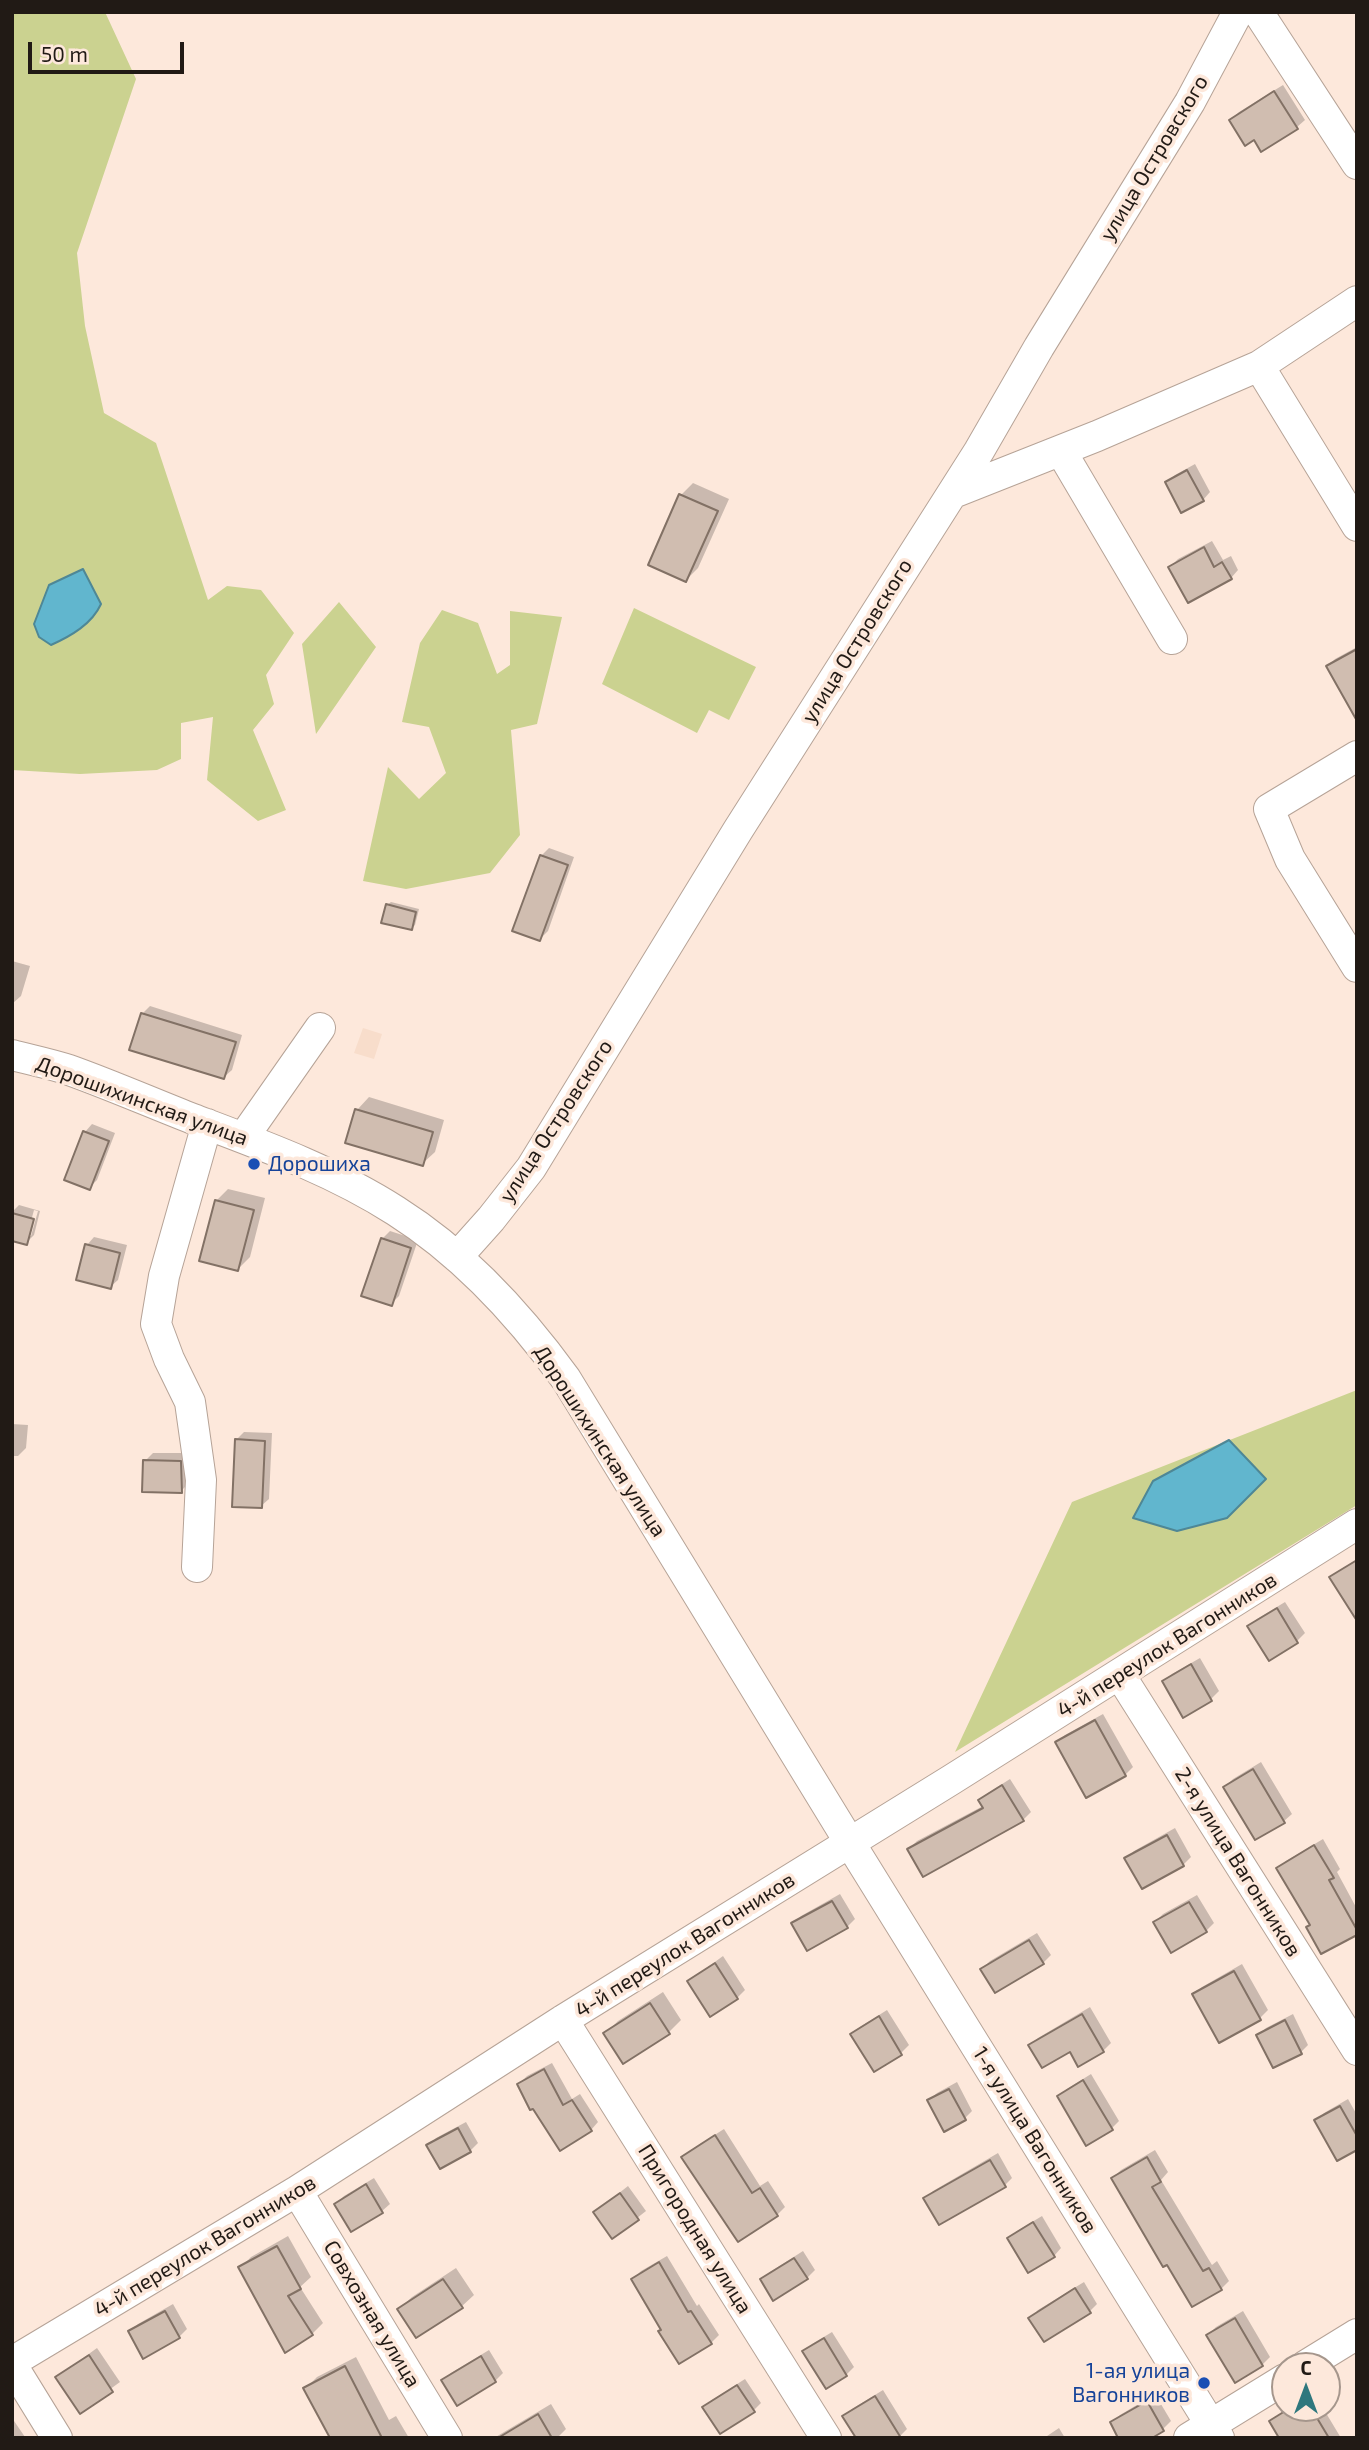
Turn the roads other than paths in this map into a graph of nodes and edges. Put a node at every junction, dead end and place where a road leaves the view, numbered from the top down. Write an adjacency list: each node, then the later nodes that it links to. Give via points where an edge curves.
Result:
1 (1238, 12): 7 (street, улица Островского, via 1190,102)
2 (1258, 12): 3 (street)
3 (1357, 164)
4 (1357, 301): 5 (street)
5 (1259, 366): 6 (street); 8 (street)
6 (1061, 451): 7 (street); 9 (street)
7 (953, 493): 16 (street, улица Островского, via 745,819 531,1168)
8 (1357, 526)
9 (1172, 639)
10 (1357, 756): 11 (street, via 1269,809 1290,859)
11 (1357, 967)
12 (320, 1028): 15 (street)
13 (12, 1055): 14 (street, Дорошихинская улица, via 66,1069)
14 (207, 1124): 15 (street, Дорошихинская улица); 18 (street, via 164,1276 156,1324 190,1402 201,1480)
15 (243, 1138): 16 (street, Дорошихинская улица, via 366,1193)
16 (457, 1257): 20 (street, Дорошихинская улица, via 514,1314 566,1379)
17 (1357, 1524): 19 (street, 4-й переулок Вагонников)
18 (197, 1567)
19 (1120, 1675): 20 (street, 4-й переулок Вагонников); 22 (street, 2-я улица Вагонников)
20 (850, 1843): 21 (street, 4-й переулок Вагонников); 28 (street, 1-я улица Вагонников)
21 (563, 2020): 23 (street, 4-й переулок Вагонников); 31 (street, Пригородная улица)
22 (1357, 2050)
23 (297, 2191): 26 (street, 4-й переулок Вагонников); 30 (street, Совхозная улица)
24 (1357, 2334): 25 (street)
25 (1328, 2352)
26 (12, 2364): 29 (street)
27 (1271, 2389): 28 (street)
28 (1206, 2433)
29 (57, 2438)
30 (447, 2438)
31 (826, 2438)

